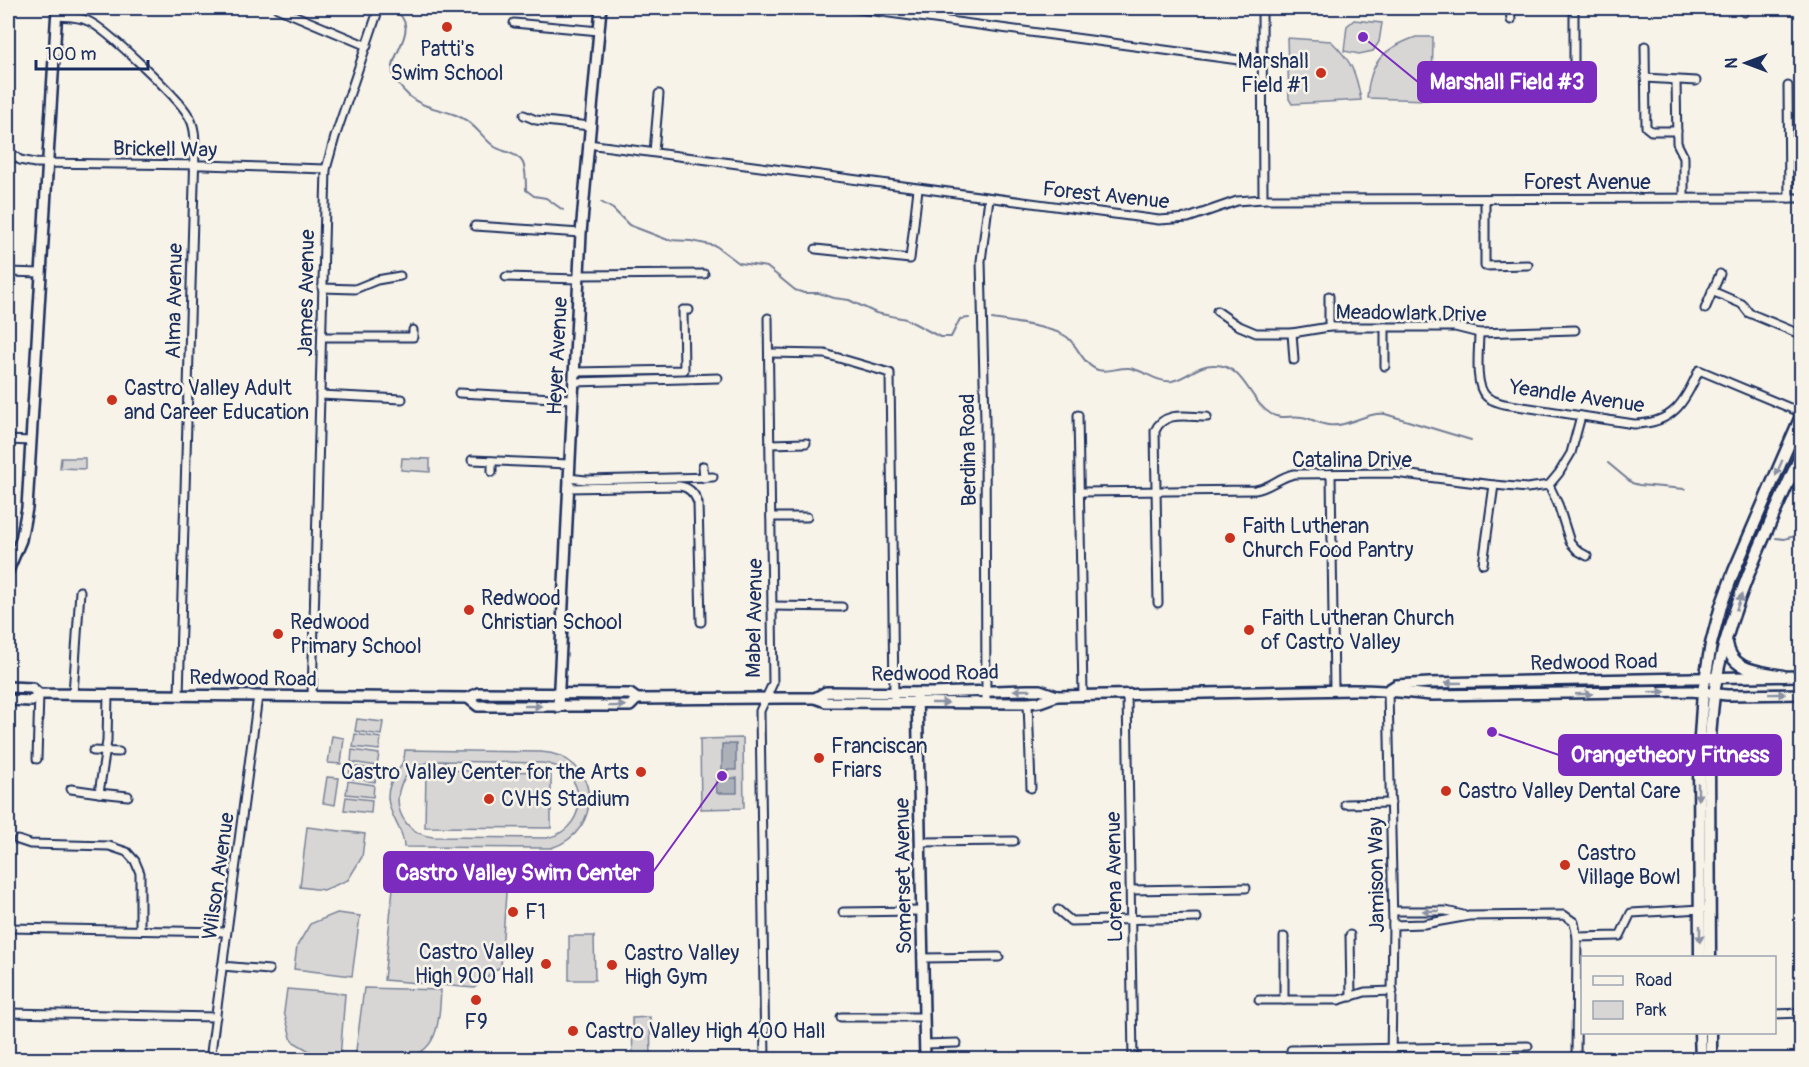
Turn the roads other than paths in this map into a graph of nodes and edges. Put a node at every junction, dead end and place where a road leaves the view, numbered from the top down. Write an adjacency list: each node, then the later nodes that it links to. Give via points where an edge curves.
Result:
1 (278, 8): 14 (street)
2 (379, 8): 14 (street, James Avenue)
3 (601, 8): 13 (main road, Heyer Avenue)
4 (852, 8): 10 (street)
5 (944, 8): 10 (street)
6 (1262, 8): 16 (street)
7 (1510, 8): 11 (street)
8 (1574, 8): 21 (street)
9 (56, 12): 29 (main road); 30 (street, Alma Avenue, via 94,24 178,100 192,124)
10 (942, 18): 16 (street)
11 (1511, 20)
12 (514, 23): 13 (street)
13 (599, 31): 24 (main road, Heyer Avenue)
14 (367, 46): 31 (street, James Avenue)
15 (1645, 46): 17 (street)
16 (1261, 63): 37 (street)
17 (1645, 78): 18 (street); 25 (street, via 1646,129)
18 (1676, 80): 19 (street); 25 (street)
19 (1696, 81)
20 (1788, 86): 35 (street)
21 (1574, 87)
22 (659, 94): 28 (street)
23 (524, 115): 24 (street)
24 (590, 126): 26 (main road, Heyer Avenue)
25 (1677, 131): 34 (street, via 1677,143 1684,156)
26 (588, 144): 28 (street, Forest Avenue); 40 (main road, Heyer Avenue)
27 (8, 151): 29 (street, Brickell Way, via 20,160)
28 (654, 152): 32 (street, Forest Avenue)
29 (48, 164): 30 (street, Brickell Way); 44 (main road)
30 (195, 165): 31 (street, Brickell Way); 129 (street, Alma Avenue)
31 (326, 169): 50 (street, James Avenue)
32 (918, 189): 33 (street, Forest Avenue); 41 (street, via 910,259)
33 (989, 198): 37 (street, Forest Avenue, via 1160,220 1188,218 1237,201); 119 (street, Berdina Road, via 981,261)
34 (1684, 198): 35 (street, Forest Avenue); 38 (street, Forest Avenue)
35 (1789, 198): 36 (street, Forest Avenue)
36 (1802, 198)
37 (1263, 199): 38 (street, Forest Avenue)
38 (1485, 199): 42 (street, via 1485,266)
39 (475, 226): 40 (street)
40 (581, 233): 49 (main road, Heyer Avenue)
41 (816, 249)
42 (1528, 265)
43 (8, 272): 44 (street)
44 (41, 273): 79 (main road)
45 (704, 273): 49 (street)
46 (1720, 274): 51 (street)
47 (400, 276): 50 (street, via 355,289)
48 (506, 277): 49 (street)
49 (579, 277): 68 (main road, Heyer Avenue)
50 (322, 288): 64 (street, James Avenue)
51 (1712, 291): 54 (street); 63 (street, via 1742,304 1749,313)
52 (1329, 296): 57 (street)
53 (689, 309): 68 (street, via 683,310 684,370)
54 (1705, 309)
55 (1217, 311): 61 (street, Meadowlark Drive, via 1256,333)
56 (768, 318): 65 (street, Mabel Avenue)
57 (1329, 327): 58 (street, Meadowlark Drive); 61 (street, Meadowlark Drive)
58 (1385, 327): 62 (street, Meadowlark Drive, via 1455,327); 67 (street)
59 (413, 330): 64 (street, via 413,337)
60 (1575, 330): 62 (street, Meadowlark Drive)
61 (1292, 333): 66 (street)
62 (1479, 333): 77 (street, Yeandle Avenue, via 1480,388 1486,396 1504,404)
63 (1802, 335)
64 (322, 337): 71 (street, James Avenue)
65 (769, 353): 81 (street, Mabel Avenue); 120 (street, via 825,354 890,373)
66 (1293, 360)
67 (1385, 366)
68 (574, 377): 69 (street); 73 (main road, Heyer Avenue)
69 (718, 378)
70 (459, 393): 73 (street)
71 (320, 395): 72 (street); 133 (street, James Avenue)
72 (402, 399)
73 (573, 399): 86 (main road, Heyer Avenue)
74 (1078, 414): 95 (street)
75 (1802, 414): 77 (street, Yeandle Avenue, via 1699,370 1681,405 1656,422 1634,424); 97 (main road, one-way to 97)
76 (1207, 417): 96 (street, via 1166,417 1159,422 1155,431)
77 (1581, 417): 93 (street, via 1570,453)
78 (8, 440): 79 (street)
79 (31, 441): 105 (main road, via 25,521)
80 (806, 443): 81 (street)
81 (770, 444): 99 (street, Mabel Avenue)
82 (491, 450): 85 (street)
83 (1802, 452): 101 (main road)
84 (472, 460): 85 (street)
85 (491, 461): 86 (street); 88 (street)
86 (569, 464): 92 (main road, Heyer Avenue)
87 (703, 466): 91 (street)
88 (492, 472)
89 (1331, 474): 94 (street, Catalina Drive, via 1394,473); 96 (street, Catalina Drive, via 1293,474 1255,490); 117 (street)
90 (713, 477): 91 (street)
91 (704, 478): 92 (street)
92 (568, 483): 110 (street, via 684,486 692,491 698,503); 121 (main road, Heyer Avenue)
93 (1549, 485): 94 (street, Catalina Drive); 102 (street, via 1570,542)
94 (1494, 486): 103 (street)
95 (1080, 492): 96 (street, Catalina Drive); 130 (street)
96 (1156, 492): 107 (street)
97 (1763, 505): 100 (main road); 101 (main road, via 1768,516 1763,525)
98 (807, 516): 99 (street)
99 (771, 517): 108 (street, Mabel Avenue)
100 (1752, 530): 104 (main road); 114 (main road, via 1721,606)
101 (1762, 544): 104 (main road)
102 (1587, 556)
103 (1483, 564)
104 (1752, 566): 111 (main road, one-way to 104)
105 (8, 571)
106 (80, 591): 125 (street)
107 (1158, 603)
108 (772, 606): 109 (street); 135 (street, Mabel Avenue, via 773,683)
109 (842, 607)
110 (701, 622)
111 (1728, 634): 112 (main road, via 1728,650 1735,662); 115 (main road)
112 (1783, 676): 113 (main road, Redwood Road); 115 (main road, Redwood Road)
113 (1802, 676)
114 (1705, 678): 115 (main road, Redwood Road); 118 (main road, Redwood Road, one-way to 118, via 1429,683 1396,685); 123 (main road)
115 (1717, 678): 123 (main road)
116 (8, 687): 124 (main road, Redwood Road, via 32,688)
117 (1334, 690): 118 (main road, Redwood Road); 127 (main road, Redwood Road)
118 (1388, 690): 123 (main road, Redwood Road, one-way to 123, via 1431,695); 152 (street, Jamison Way)
119 (987, 691): 122 (main road, Redwood Road); 132 (main road, Redwood Road, one-way to 119, via 1040,690); 140 (street, Berdina Road)
120 (894, 692): 122 (main road, Redwood Road); 136 (main road, Redwood Road, via 826,692); 139 (street)
121 (558, 693): 134 (main road, Redwood Road, via 478,693); 137 (main road, Redwood Road, via 630,694); 143 (main road, Heyer Avenue)
122 (917, 693): 141 (main road, Somerset Avenue)
123 (1708, 693): 128 (main road, Redwood Road, one-way to 128); 159 (main road, via 1699,751)
124 (39, 694): 125 (main road, Redwood Road); 138 (main road, Redwood Road, via 31,701); 147 (street)
125 (73, 694): 126 (main road, Redwood Road)
126 (108, 694): 129 (main road, Redwood Road); 145 (street)
127 (1127, 694): 130 (main road, Redwood Road); 158 (street, Lorena Avenue)
128 (1802, 694)
129 (179, 695): 131 (main road, Redwood Road)
130 (1083, 695): 132 (main road, Redwood Road)
131 (258, 696): 133 (main road, Redwood Road); 170 (street, Wilson Avenue)
132 (1056, 696): 142 (main road, Redwood Road)
133 (312, 697): 134 (main road, Redwood Road)
134 (468, 698): 143 (main road, Redwood Road, one-way to 143, via 478,706)
135 (766, 698): 136 (main road, Redwood Road); 137 (main road, Redwood Road); 198 (street, Mabel Avenue, via 760,711)
136 (815, 698): 139 (main road, Redwood Road, via 826,702)
137 (637, 699): 143 (main road, Redwood Road, one-way to 137, via 630,706)
138 (8, 700)
139 (894, 702): 141 (main road, Redwood Road)
140 (986, 702): 141 (main road, Redwood Road, one-way to 140); 142 (main road, Redwood Road)
141 (918, 703): 156 (main road, Somerset Avenue)
142 (1028, 703): 148 (street)
143 (558, 707)
144 (93, 751): 145 (street)
145 (105, 752): 146 (street); 150 (street)
146 (119, 752)
147 (37, 759)
148 (1031, 788)
149 (71, 789): 150 (street)
150 (99, 793): 151 (street)
151 (128, 796)
152 (1391, 803): 153 (street); 162 (street, Jamison Way)
153 (1345, 804)
154 (18, 840): 169 (street, via 30,844 109,846 126,852 140,873)
155 (1014, 841): 156 (street)
156 (921, 842): 161 (main road, Somerset Avenue)
157 (1246, 888): 158 (street)
158 (1131, 890): 166 (street, Lorena Avenue)
159 (1705, 908): 173 (street, via 1631,913 1620,936); 174 (main road, one-way to 174); 175 (main road)
160 (1058, 910): 166 (street, via 1071,921)
161 (921, 911): 163 (street); 177 (main road, Somerset Avenue)
162 (1393, 911): 164 (street, one-way to 162, via 1446,911); 167 (street, Jamison Way)
163 (843, 912)
164 (1469, 916): 167 (street); 173 (street, via 1564,915 1574,922)
165 (1197, 918): 166 (street)
166 (1131, 920): 200 (street, Lorena Avenue)
167 (1393, 925): 180 (street, Jamison Way)
168 (8, 927): 169 (street)
169 (140, 930): 170 (street)
170 (226, 932): 178 (street, Wilson Avenue)
171 (1350, 935): 181 (street)
172 (1284, 937): 183 (street)
173 (1577, 937): 202 (street)
174 (1700, 956)
175 (1710, 956)
176 (999, 957): 177 (street)
177 (922, 958): 189 (main road, Somerset Avenue)
178 (222, 966): 179 (street); 187 (street, Wilson Avenue)
179 (269, 970)
180 (1393, 992): 181 (street, via 1365,992); 195 (street, Jamison Way)
181 (1351, 997): 183 (street)
182 (1259, 1000): 183 (street)
183 (1284, 1000)
184 (1802, 1012): 186 (street)
185 (8, 1013): 187 (street)
186 (1776, 1014)
187 (216, 1017): 197 (street, Wilson Avenue)
188 (841, 1017): 189 (street)
189 (924, 1017): 193 (main road, Somerset Avenue)
190 (1700, 1034): 203 (main road)
191 (1711, 1034): 204 (main road)
192 (957, 1043): 193 (street)
193 (925, 1044): 199 (main road, Somerset Avenue)
194 (1528, 1046): 195 (street)
195 (1390, 1048): 196 (street); 201 (street, Jamison Way)
196 (1291, 1050)
197 (210, 1059)
198 (765, 1059)
199 (926, 1059)
200 (1133, 1059)
201 (1391, 1059)
202 (1576, 1059)
203 (1701, 1059)
204 (1711, 1059)

